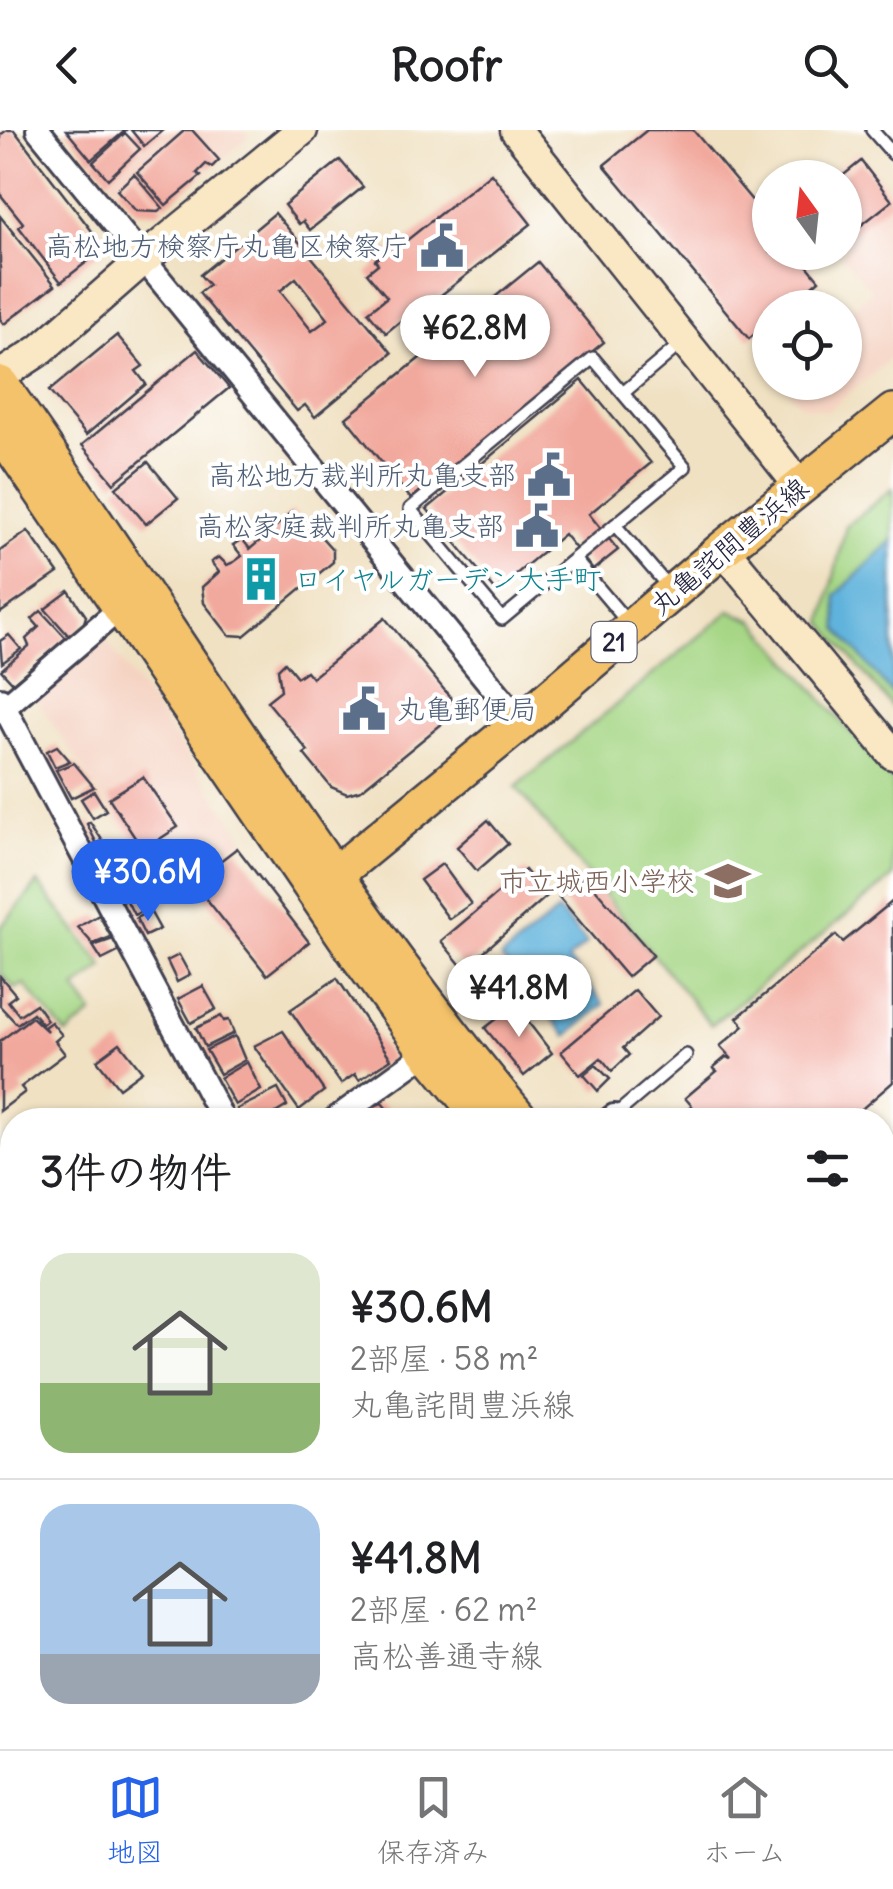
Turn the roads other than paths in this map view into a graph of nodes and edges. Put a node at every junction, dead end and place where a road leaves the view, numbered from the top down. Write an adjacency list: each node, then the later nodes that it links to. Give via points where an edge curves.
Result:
1 (38, 130): 6 (street)
2 (516, 130): 7 (street)
3 (872, 130): 5 (lane)
4 (289, 134): 6 (street)
5 (893, 154)
6 (145, 258): 8 (street, via 40,350); 22 (street)
7 (684, 341): 10 (lane); 14 (street)
8 (0, 376)
9 (0, 384): 19 (main road)
10 (623, 393): 15 (lane, via 685,468); 17 (lane, via 593,358 410,510 502,619)
11 (893, 412): 13 (main road, 丸亀詫間豊浜線 / 21)
12 (0, 430): 19 (main road)
13 (878, 436): 14 (main road, 丸亀詫間豊浜線 / 21)
14 (800, 486): 16 (main road, 丸亀詫間豊浜線 / 21)
15 (615, 525): 17 (lane); 18 (lane)
16 (723, 549): 18 (main road, 丸亀詫間豊浜線 / 21); 23 (street)
17 (574, 559): 20 (lane)
18 (672, 592): 20 (main road, 丸亀詫間豊浜線 / 21)
19 (130, 600): 21 (street); 24 (main road)
20 (632, 627): 22 (main road, 丸亀詫間豊浜線 / 21)
21 (2, 705): 27 (street)
22 (521, 722): 24 (main road, 丸亀詫間豊浜線 / 21)
23 (893, 754)
24 (325, 883): 25 (main road)
25 (437, 1041): 28 (street); 29 (main road); 30 (main road)
26 (686, 1055): 31 (lane)
27 (218, 1108)
28 (351, 1108)
29 (477, 1108)
30 (509, 1108)
31 (624, 1108)

